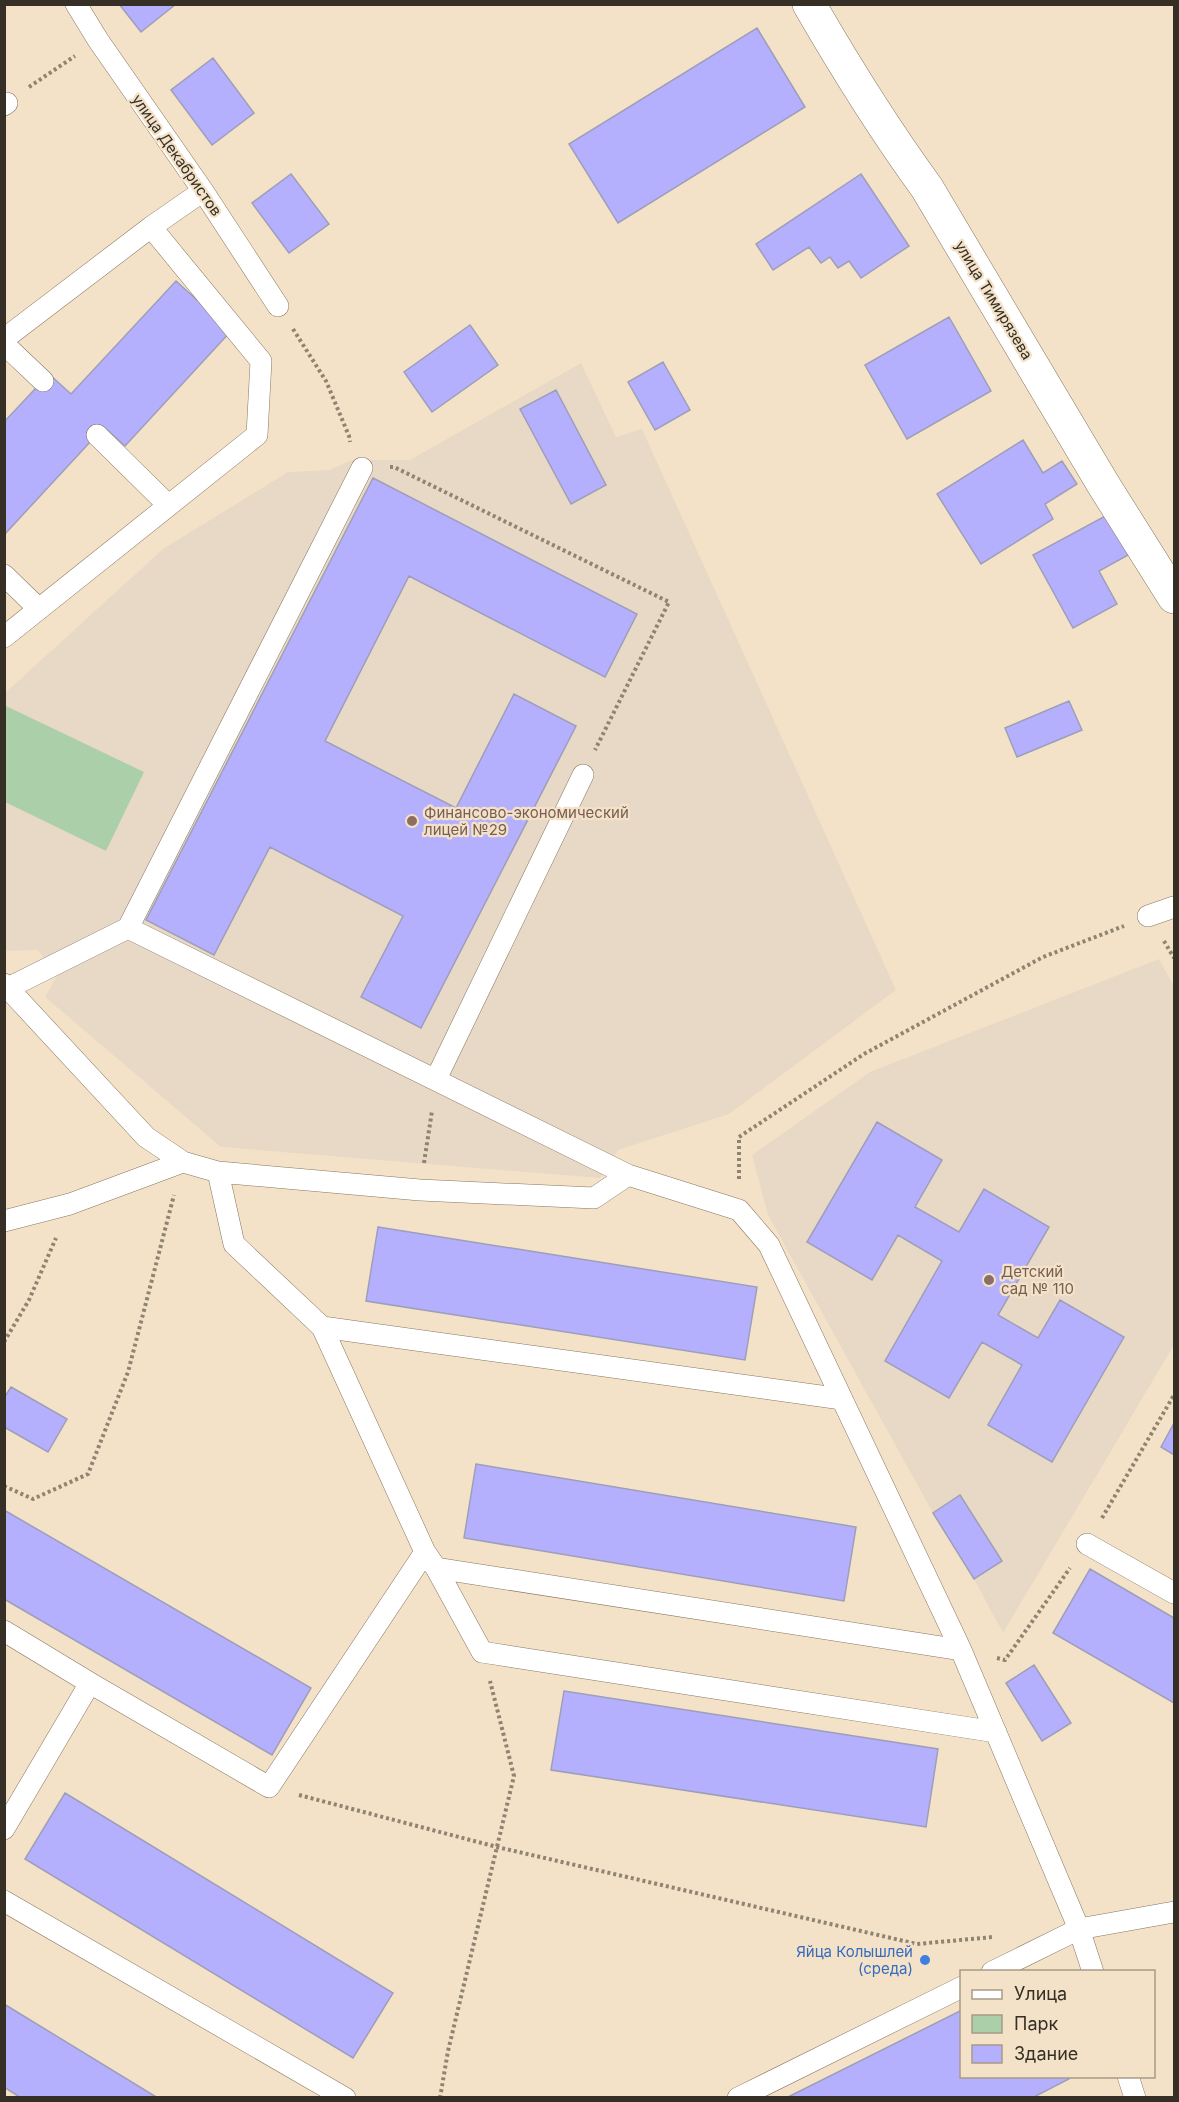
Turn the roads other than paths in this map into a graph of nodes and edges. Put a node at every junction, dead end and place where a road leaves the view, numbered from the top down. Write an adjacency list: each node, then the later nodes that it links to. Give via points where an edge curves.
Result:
1 (76, 4): 3 (lane, улица Декабристов)
2 (809, 4): 13 (street, улица Тимирязева, via 881,123 927,188)
3 (203, 191): 4 (lane); 5 (lane, улица Декабристов)
4 (152, 226): 6 (lane); 11 (lane, via 261,361 257,435)
5 (278, 306)
6 (4, 339)
7 (4, 344): 8 (lane)
8 (43, 381)
9 (97, 435): 11 (lane)
10 (362, 468): 19 (lane)
11 (168, 505): 14 (lane)
12 (4, 575): 14 (lane)
13 (1174, 597)
14 (39, 609): 15 (lane)
15 (4, 637)
16 (583, 775): 21 (lane)
17 (1174, 907): 18 (lane)
18 (1148, 916)
19 (128, 928): 20 (lane); 21 (lane)
20 (6, 987): 22 (lane, via 146,1137)
21 (436, 1079): 24 (lane)
22 (183, 1162): 23 (lane); 25 (lane, via 70,1204)
23 (218, 1172): 24 (lane, via 420,1190 594,1198); 26 (lane, via 234,1244)
24 (628, 1175): 27 (lane, via 739,1209 769,1245)
25 (4, 1221)
26 (322, 1327): 27 (lane); 29 (lane)
27 (842, 1399): 32 (lane)
28 (1087, 1544): 30 (lane)
29 (431, 1560): 32 (lane); 33 (lane, via 269,1787); 34 (lane, via 482,1652)
30 (1174, 1593)
31 (4, 1631): 33 (lane)
32 (961, 1650): 34 (lane)
33 (90, 1683): 35 (lane)
34 (996, 1732): 38 (lane)
35 (4, 1829)
36 (4, 1902): 43 (lane)
37 (1174, 1912): 38 (lane)
38 (1079, 1929): 39 (lane); 40 (lane)
39 (994, 1970)
40 (1093, 1970)
41 (960, 1988): 44 (lane)
42 (1129, 2078): 45 (lane)
43 (345, 2097)
44 (738, 2097)
45 (1135, 2097)

